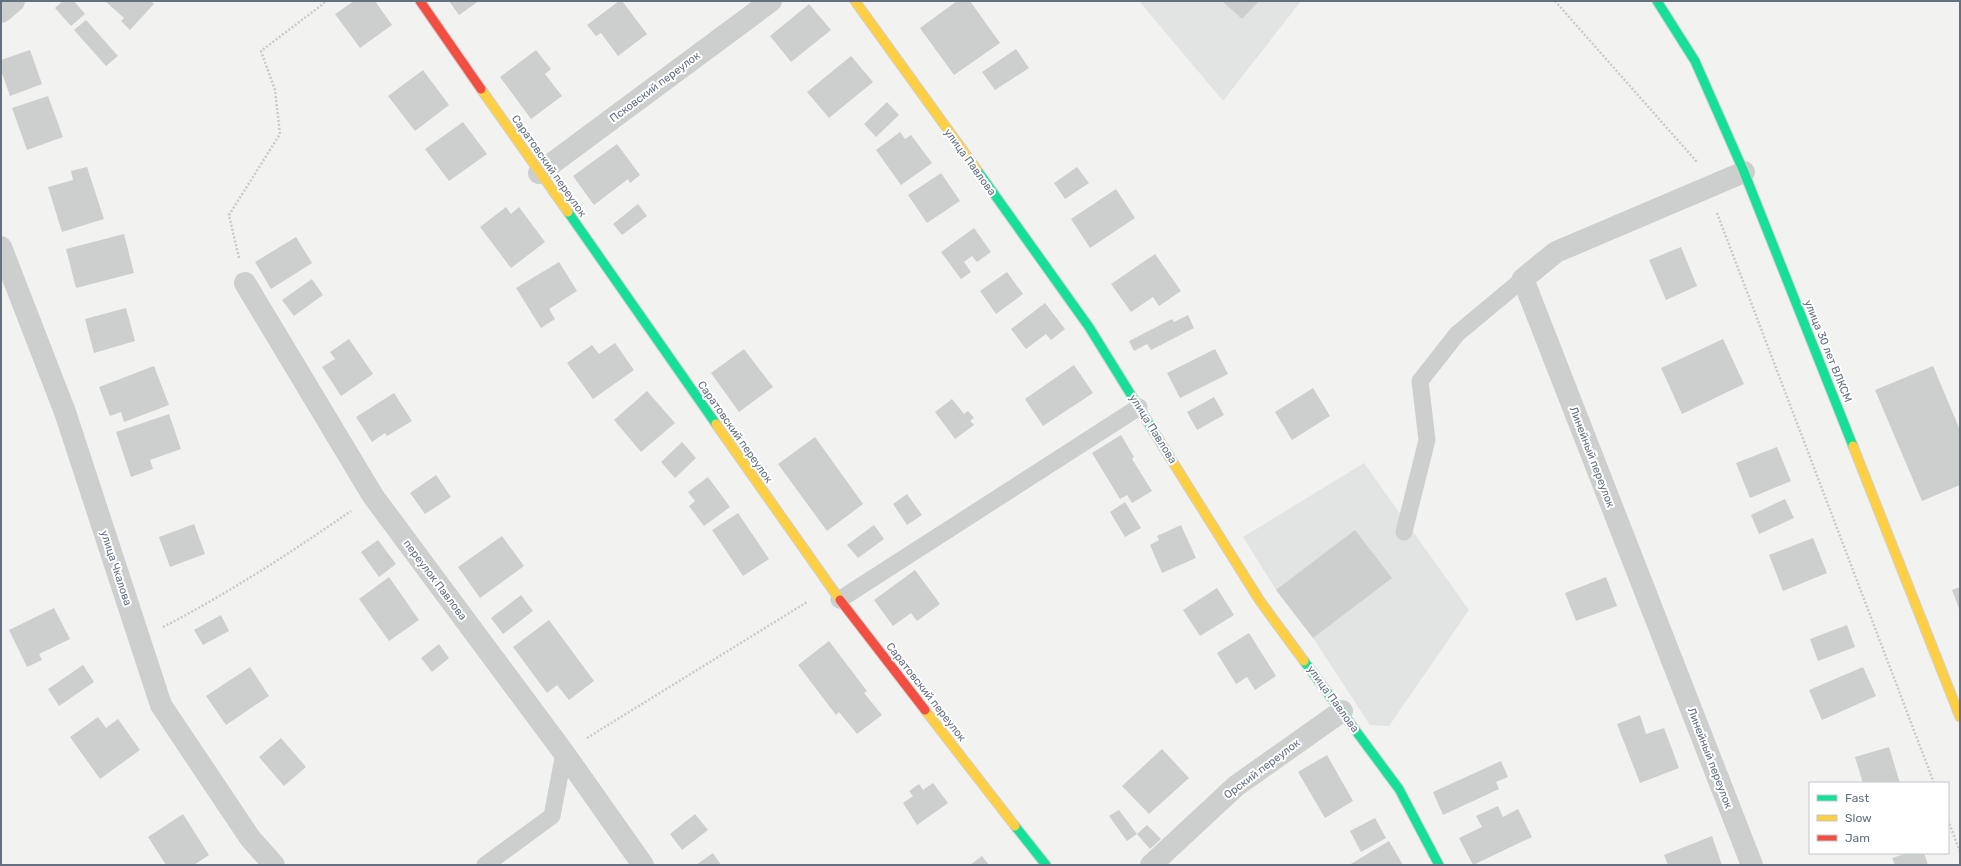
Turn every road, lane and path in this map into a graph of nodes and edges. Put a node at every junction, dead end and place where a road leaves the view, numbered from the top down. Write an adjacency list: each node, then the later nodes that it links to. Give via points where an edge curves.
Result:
1 (14, 1): 8 (street)
2 (325, 1): 14 (path, via 261,51 275,90 280,134 230,215)
3 (420, 1): 10 (street, Саратовский переулок)
4 (771, 1): 10 (street, Псковский переулок)
5 (855, 1): 15 (street, улица Павлова, via 1089,327)
6 (1554, 1): 11 (path, via 1699,165)
7 (1657, 1): 9 (street, улица 30 лет ВЛКСМ, via 1695,61)
8 (1, 12)
9 (1744, 172): 11 (street); 21 (street, улица 30 лет ВЛКСМ)
10 (539, 173): 18 (street, Саратовский переулок)
11 (1707, 187): 13 (street, via 1556,252); 23 (path)
12 (1, 247): 19 (street, улица Чкалова, via 65,412)
13 (1523, 279): 17 (lane, via 1457,334 1420,381 1426,440); 32 (street, Линейный переулок)
14 (245, 283): 16 (street, переулок Павлова)
15 (1139, 407): 18 (lane); 20 (street, улица Павлова, via 1260,601)
16 (372, 496): 19 (path, via 286,556 207,605); 22 (street, переулок Павлова)
17 (1404, 532)
18 (834, 594): 22 (path); 29 (street, Саратовский переулок)
19 (140, 639): 26 (street, улица Чкалова, via 161,705 250,838)
20 (1342, 711): 30 (street, Орский переулок, via 1236,786); 31 (street, улица Павлова, via 1399,789)
21 (1960, 717)
22 (564, 753): 27 (lane, via 552,816); 28 (street, переулок Павлова)
23 (1934, 782)
24 (1949, 823): 25 (path)
25 (1960, 852)
26 (274, 865)
27 (485, 865)
28 (643, 865)
29 (1046, 865)
30 (1151, 865)
31 (1439, 865)
32 (1752, 865)

